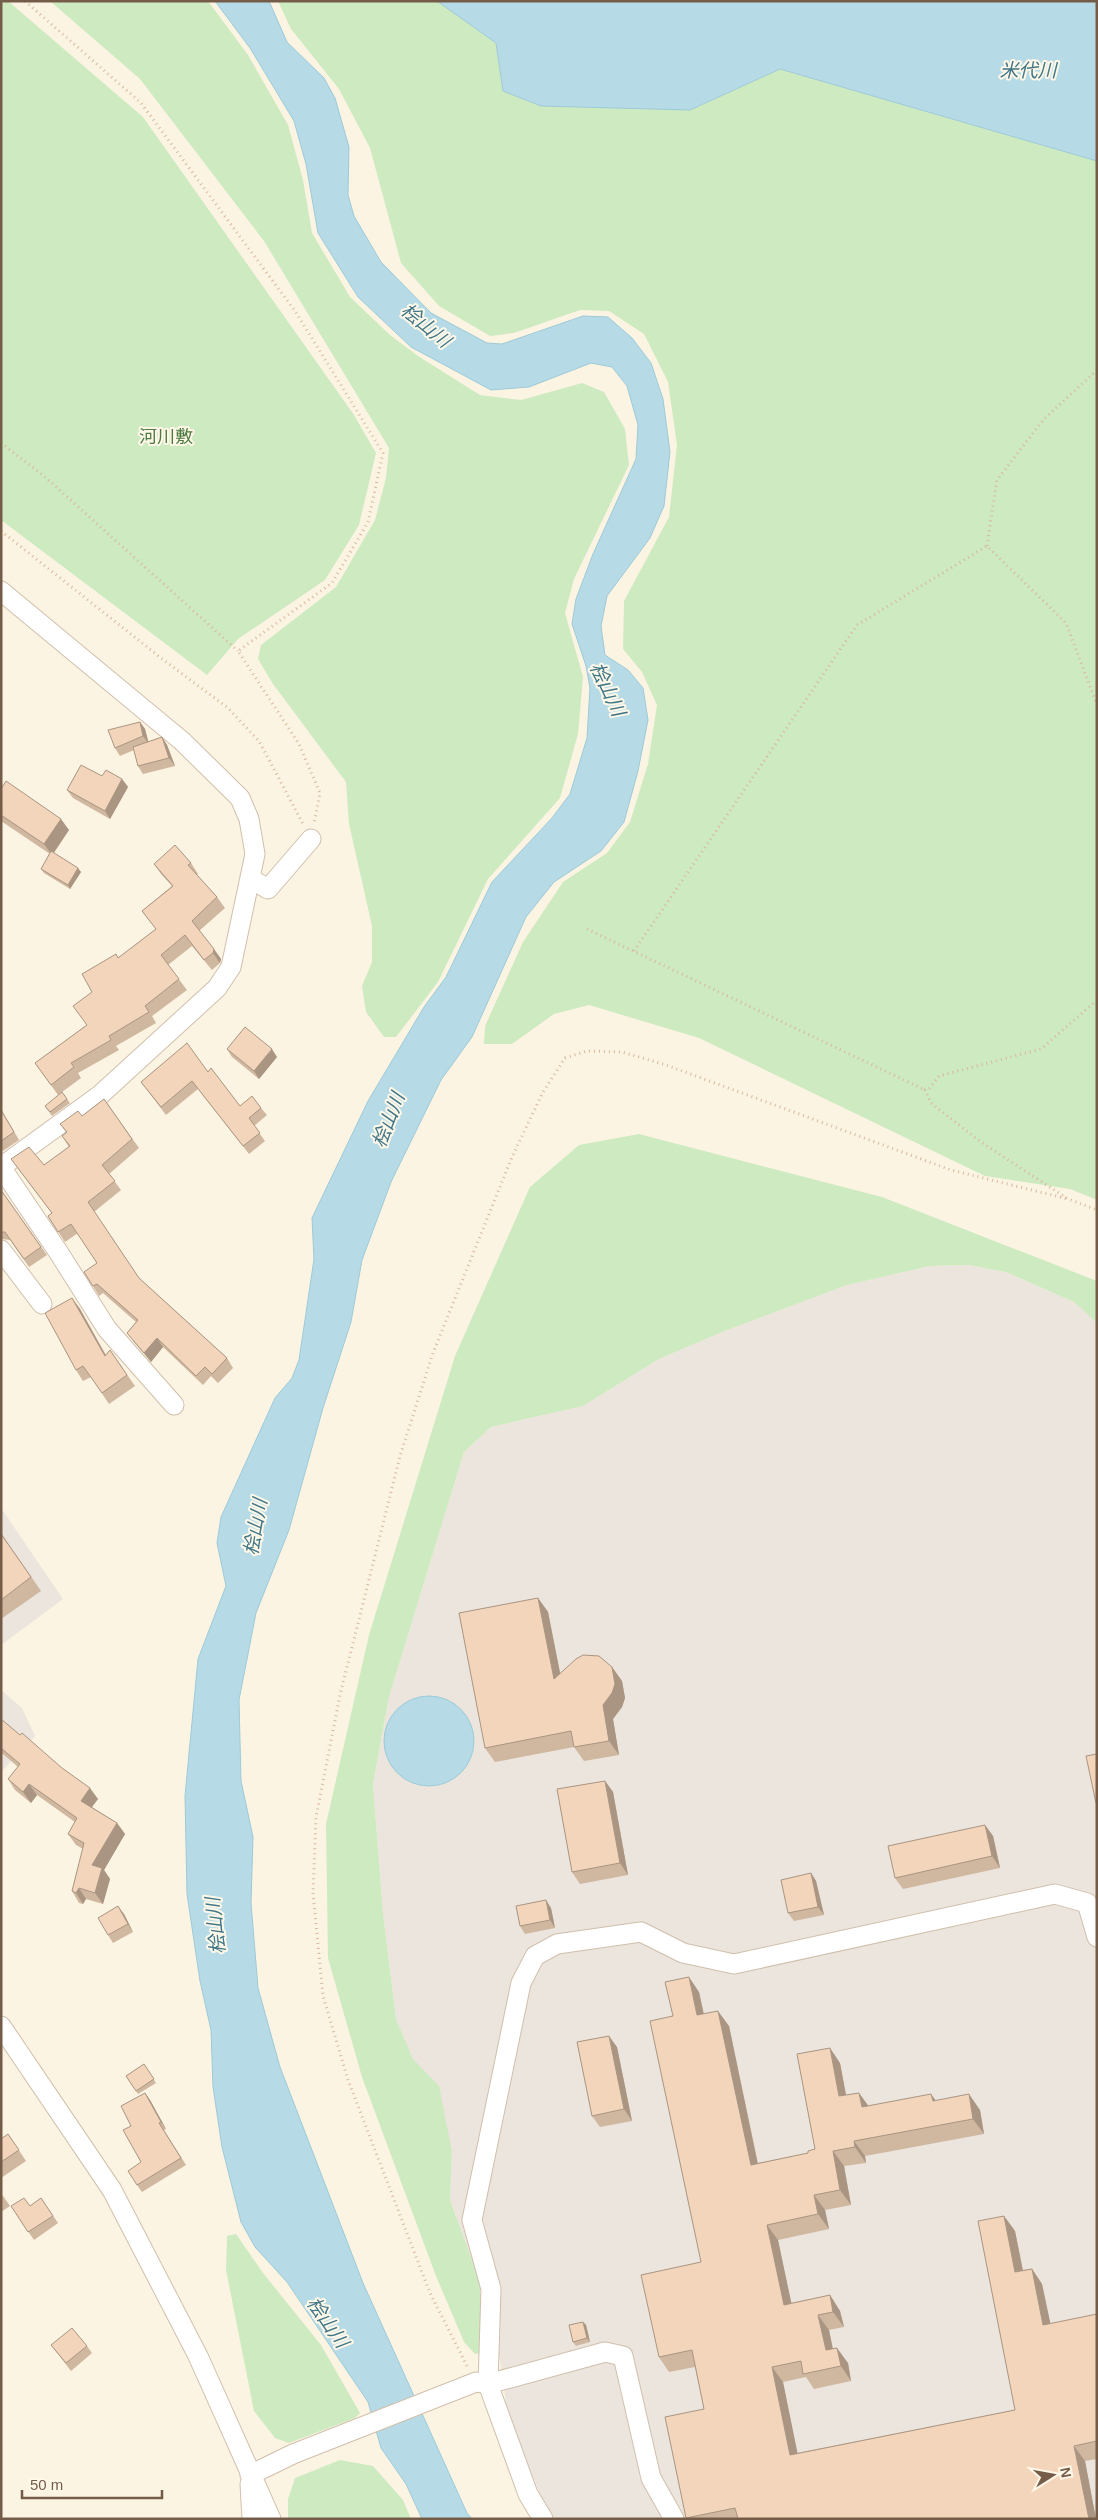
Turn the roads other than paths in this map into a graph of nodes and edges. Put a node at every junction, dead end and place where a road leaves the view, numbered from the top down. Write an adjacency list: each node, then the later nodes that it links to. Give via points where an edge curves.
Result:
1 (1, 591): 3 (street, via 182,741 240,798 249,819 255,854)
2 (311, 838): 3 (street, via 268,889)
3 (251, 879): 4 (street, via 231,967 217,988 100,1095)
4 (1, 1167): 7 (street, via 107,1329)
5 (1, 1250): 6 (street)
6 (42, 1304)
7 (174, 1405)
8 (1097, 1938): 10 (street, via 1087,1904 1055,1894 734,1964 683,1953 641,1932 557,1944 535,1956 521,1983 472,2220 491,2289)
9 (1, 2026): 11 (street, via 112,2190 198,2356)
10 (476, 2384): 11 (street, via 293,2454); 14 (street); 15 (street, via 605,2352 622,2356 651,2478)
11 (250, 2475): 12 (street); 13 (street)
12 (252, 2519)
13 (271, 2519)
14 (543, 2519)
15 (674, 2519)

